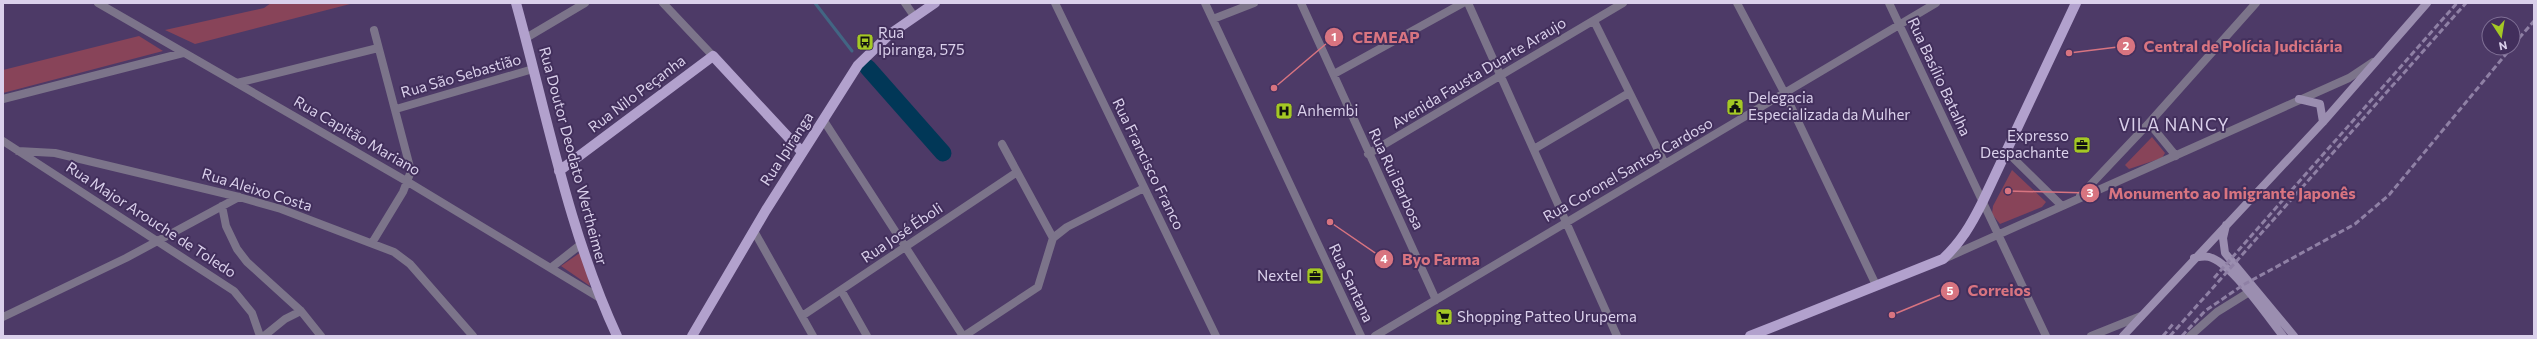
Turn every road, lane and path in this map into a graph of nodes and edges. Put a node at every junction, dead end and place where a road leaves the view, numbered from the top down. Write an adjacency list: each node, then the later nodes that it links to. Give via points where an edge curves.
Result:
1 (98, 3): 27 (street, Rua Capitão Mariano)
2 (516, 3): 25 (main road, Rua Doutor Deodato Wertheimer)
3 (585, 3): 25 (street)
4 (663, 3): 28 (street)
5 (905, 3): 20 (street)
6 (936, 3): 20 (main road, Rua Ipiranga)
7 (1056, 3): 54 (street, Rua Francisco Franco)
8 (1205, 3): 21 (street, Rua Santana)
9 (1254, 3): 21 (street)
10 (1301, 3): 31 (street, Rua Rui Barbosa)
11 (1463, 3): 31 (street)
12 (1468, 3): 32 (street)
13 (1623, 3): 22 (street, Avenida Fausta Duarte Araujo)
14 (1738, 3): 34 (street)
15 (1889, 3): 23 (street, Rua Basílio Batalha)
16 (1936, 3): 23 (street, Rua Coronel Santos Cardoso)
17 (2076, 3): 46 (main road)
18 (2256, 3): 41 (street)
19 (2427, 3): 29 (main road)
20 (914, 16): 39 (main road, Rua Ipiranga, via 880,42 858,65)
21 (1213, 19): 91 (street, Rua Santana)
22 (1594, 21): 32 (street, Avenida Fausta Duarte Araujo); 35 (street)
23 (1900, 25): 34 (street, Rua Coronel Santos Cardoso); 57 (street, Rua Basílio Batalha)
24 (374, 30): 26 (street)
25 (526, 38): 30 (main road, Rua Doutor Deodato Wertheimer)
26 (378, 48): 33 (street); 38 (street)
27 (184, 53): 33 (street, Rua Capitão Mariano); 37 (street)
28 (713, 56): 47 (main road); 51 (main road, Rua Nilo Peçanha)
29 (2379, 59): 36 (street, via 2349,78); 40 (main road)
30 (533, 69): 38 (street, Rua São Sebastião); 51 (main road, Rua Doutor Deodato Wertheimer)
31 (1334, 74): 48 (street, Rua Rui Barbosa)
32 (1501, 76): 44 (street); 48 (street, Avenida Fausta Duarte Araujo)
33 (238, 83): 53 (street, Rua Capitão Mariano)
34 (1784, 92): 50 (street, Rua Coronel Santos Cardoso); 72 (street)
35 (1629, 93): 44 (street); 50 (street)
36 (2298, 99): 40 (main road, via 2320,104); 49 (street)
37 (3, 100)
38 (396, 109): 53 (street, via 410,166)
39 (824, 120): 47 (main road, Rua Ipiranga); 68 (street)
40 (2323, 122): 61 (main road)
41 (2149, 123): 49 (street); 56 (street)
42 (5, 144): 45 (street, Rua Major Arouche de Toledo)
43 (1002, 144): 52 (street)
44 (1534, 148): 60 (street)
45 (18, 151): 55 (street, Rua Aleixo Costa, via 55,153); 65 (street, Rua Major Arouche de Toledo)
46 (2006, 151): 57 (main road); 59 (street)
47 (802, 152): 62 (main road, Rua Ipiranga)
48 (1368, 154): 76 (street, Rua Rui Barbosa)
49 (2176, 156): 56 (street)
50 (1665, 164): 60 (street, Rua Coronel Santos Cardoso)
51 (560, 171): 67 (main road, Rua Doutor Deodato Wertheimer)
52 (1017, 172): 64 (street); 68 (street, Rua José Éboli)
53 (408, 182): 66 (street); 71 (street, Rua Capitão Mariano)
54 (1144, 188): 64 (street, via 1067,227); 90 (street, Rua Francisco Franco)
55 (239, 197): 58 (street); 66 (street, Rua Aleixo Costa, via 281,209)
56 (2076, 200): 59 (street)
57 (1982, 203): 63 (street, Rua Basílio Batalha); 70 (main road, via 1968,232)
58 (222, 206): 65 (street); 77 (street, via 226,226 240,253)
59 (2062, 206): 63 (street)
60 (1567, 221): 76 (street, Rua Coronel Santos Cardoso); 93 (street)
61 (2227, 222): 69 (main road); 74 (main road, via 2222,238 2225,253)
62 (754, 231): 78 (street); 86 (main road, Rua Ipiranga)
63 (1999, 235): 70 (street); 95 (street, Rua Basílio Batalha)
64 (1053, 238): 89 (street, via 1038,286)
65 (156, 241): 80 (street); 81 (street, Rua Major Arouche de Toledo, via 234,291 252,313)
66 (372, 243): 84 (street, Rua Aleixo Costa, via 394,252 410,264)
67 (580, 245): 71 (street); 75 (main road, Rua Doutor Deodato Wertheimer)
68 (906, 248): 73 (street, Rua José Éboli); 89 (street)
69 (2194, 258): 74 (main road, via 2204,256 2216,260); 79 (main road)
70 (1943, 259): 72 (main road)
71 (552, 267): 75 (street, Rua Capitão Mariano)
72 (1876, 284): 94 (main road)
73 (841, 290): 78 (street, Rua José Éboli); 88 (street)
74 (2252, 290): 98 (street, via 2217,312); 99 (main road); 100 (main road)
75 (600, 298): 85 (main road, Rua Doutor Deodato Wertheimer)
76 (1436, 300): 92 (street, Rua Coronel Santos Cardoso)
77 (301, 311): 82 (street, via 285,319); 83 (street)
78 (802, 316): 87 (street)
79 (2140, 316): 96 (street); 97 (main road)
80 (3, 317)
81 (260, 336)
82 (264, 336)
83 (321, 336)
84 (473, 336)
85 (617, 336)
86 (692, 336)
87 (813, 336)
88 (867, 336)
89 (963, 336)
90 (1216, 336)
91 (1360, 336)
92 (1375, 336)
93 (1617, 336)
94 (1750, 336)
95 (2046, 336)
96 (2091, 336)
97 (2123, 336)
98 (2190, 336)
99 (2283, 336)
100 (2294, 336)

